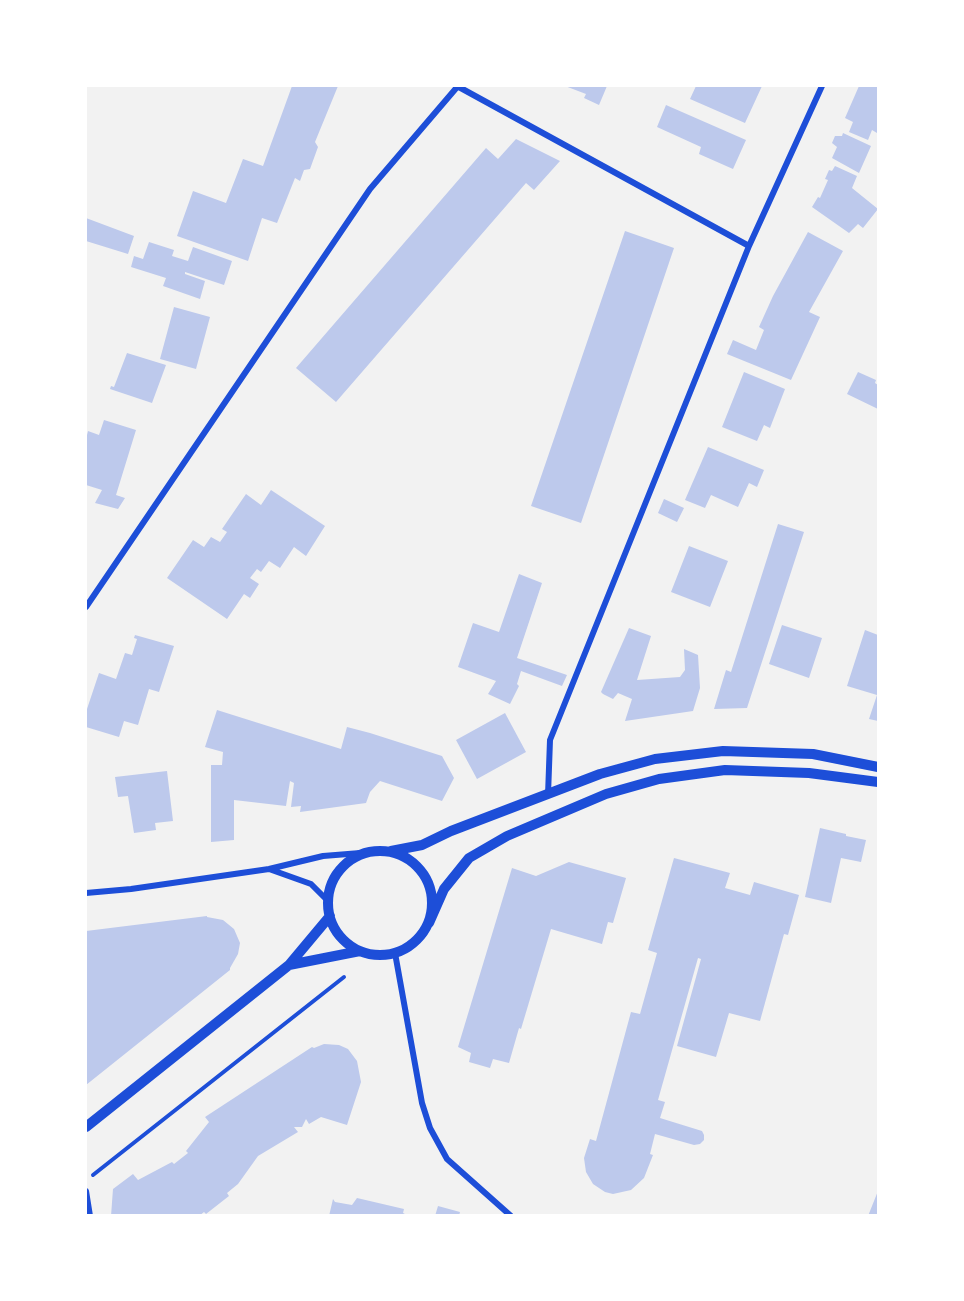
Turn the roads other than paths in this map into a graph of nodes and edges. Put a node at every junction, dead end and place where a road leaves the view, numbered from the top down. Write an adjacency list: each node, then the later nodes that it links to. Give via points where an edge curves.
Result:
1 (458, 86): 3 (street); 4 (street, via 370,189)
2 (822, 86): 3 (street)
3 (749, 246): 7 (street, via 550,740)
4 (86, 607)
5 (879, 766): 7 (street, via 813,754 723,751 655,759 600,774)
6 (879, 782): 14 (street, via 809,773 725,770 659,779 606,794 507,836 469,858 444,889)
7 (548, 795): 8 (street, via 422,845)
8 (391, 851): 9 (street); 14 (street, via 422,872 433,905)
9 (373, 852): 10 (street, via 322,856); 12 (street, via 356,857 342,868 332,883)
10 (269, 869): 11 (street); 12 (street, via 311,884)
11 (86, 893)
12 (328, 901): 13 (street)
13 (330, 916): 15 (street, via 337,933); 17 (street)
14 (429, 922): 16 (street, via 421,937)
15 (360, 951): 16 (street, via 376,955); 17 (street)
16 (395, 953): 21 (street, via 430,1128 447,1159)
17 (289, 965): 18 (street)
18 (86, 1126)
19 (86, 1191): 20 (street)
20 (90, 1215)
21 (511, 1215)

